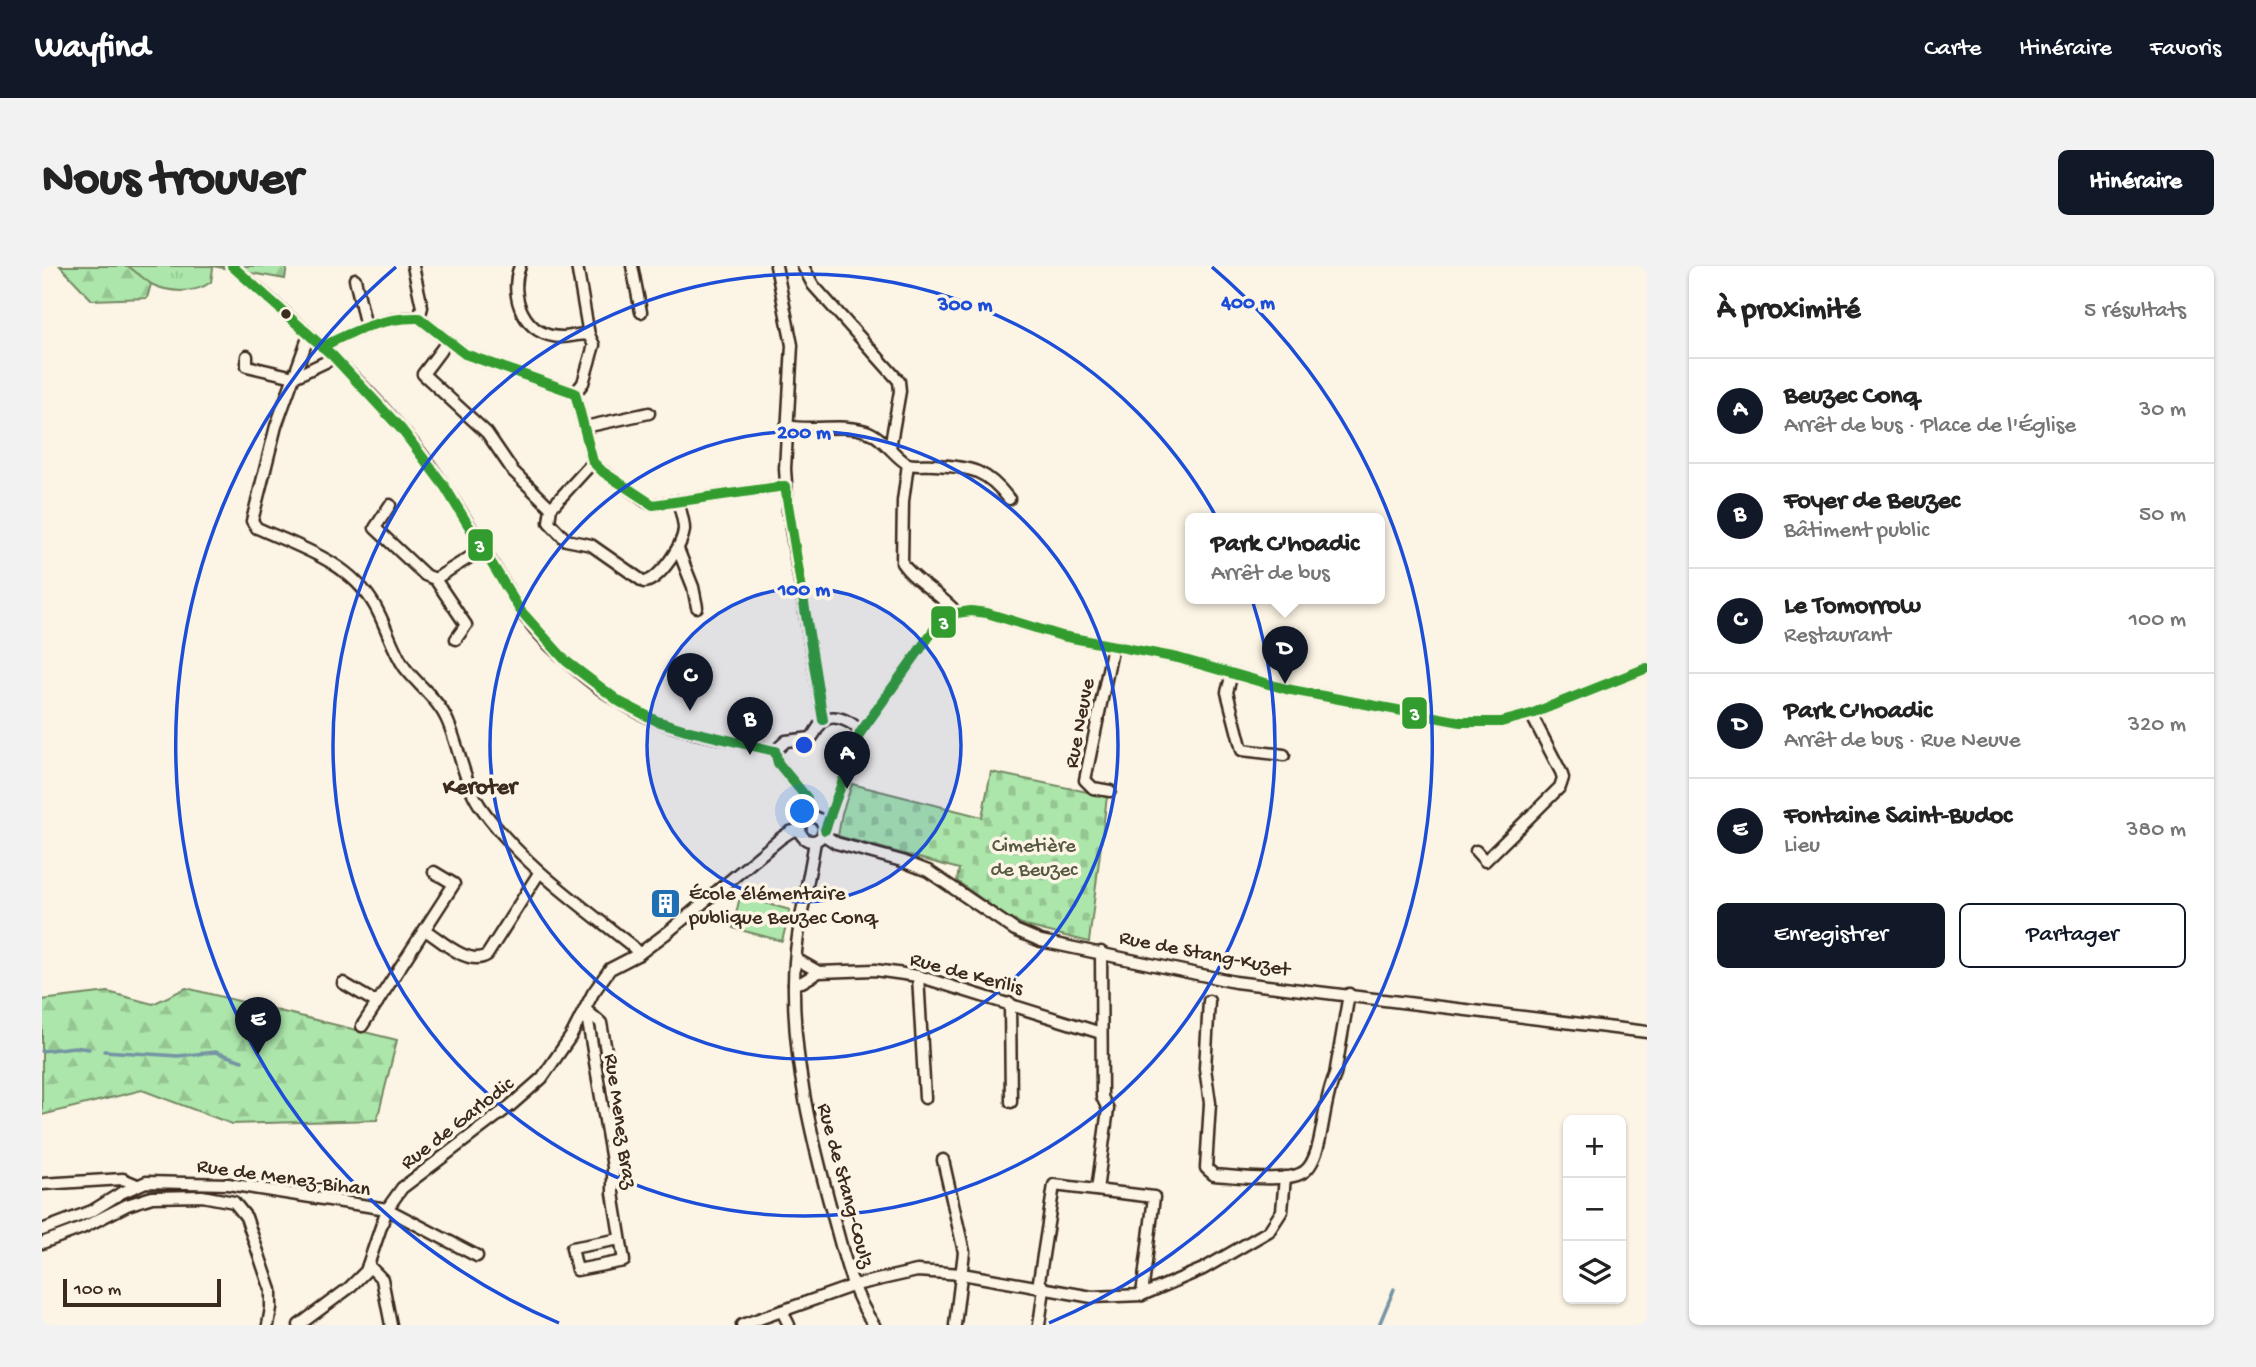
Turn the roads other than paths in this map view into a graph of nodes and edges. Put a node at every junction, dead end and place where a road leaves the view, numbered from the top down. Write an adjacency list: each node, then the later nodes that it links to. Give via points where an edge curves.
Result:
1 (232, 266): 12 (street)
2 (413, 266): 10 (street, via 422,307)
3 (520, 266): 13 (street, via 515,280 519,306 529,325 554,336)
4 (577, 266): 13 (street)
5 (632, 266): 9 (street)
6 (776, 266): 21 (street, via 792,345)
7 (803, 266): 23 (street, via 813,285 899,381)
8 (355, 279): 11 (street)
9 (641, 312)
10 (419, 318): 11 (street); 14 (street)
11 (366, 327): 15 (street)
12 (309, 335): 15 (street); 18 (street)
13 (589, 335): 19 (street, via 593,345 583,383)
14 (447, 342): 19 (street, via 465,354); 30 (street, via 424,374 487,433 513,471)
15 (322, 347): 17 (street)
16 (247, 356): 18 (street, via 247,366)
17 (334, 358): 18 (street); 31 (street, via 423,456)
18 (294, 377): 51 (street, via 276,426 252,521 257,528 329,561 353,578 374,604 405,667 447,719 479,804)
19 (575, 393): 22 (street)
20 (649, 413): 22 (street)
21 (786, 426): 23 (street, via 868,432); 26 (street)
22 (585, 427): 24 (street)
23 (890, 448): 25 (street)
24 (593, 462): 28 (street, via 653,505); 30 (street)
25 (908, 464): 27 (street, via 982,473); 35 (street, via 902,563)
26 (785, 486): 28 (street); 41 (street)
27 (1009, 499)
28 (678, 501): 32 (street, via 684,530)
29 (390, 505): 33 (street, via 375,528)
30 (551, 508): 32 (street, via 549,522 566,540 591,545 644,582 656,577)
31 (483, 549): 33 (street); 43 (street, via 536,631 608,694 668,725)
32 (678, 549): 34 (street)
33 (435, 579): 36 (street, via 466,625)
34 (697, 607)
35 (957, 613): 37 (street, via 987,613 1053,634); 42 (street, via 936,627)
36 (456, 639)
37 (1113, 646): 39 (street); 45 (street, Rue Neuve, via 1085,780 1093,788)
38 (1647, 668): 40 (street)
39 (1232, 674): 40 (street, via 1286,690 1461,722 1501,722); 44 (street, via 1227,692 1242,750)
40 (1531, 714): 49 (street, via 1563,782 1485,861)
41 (823, 720): 42 (street, via 853,723); 43 (street, via 811,738 786,741)
42 (860, 733): 48 (street, Rue de Stang-Coulz)
43 (775, 751): 46 (street, via 778,763 807,799)
44 (1284, 755)
45 (1110, 791)
46 (806, 818): 47 (street); 48 (street, via 823,823)
47 (800, 829): 48 (street, via 805,839); 54 (street, Rue de Garlodic, via 781,838)
48 (821, 835): 53 (street, Rue de Stang-Kuzet, via 928,871 1015,930 1041,941); 55 (street, Rue de Stang-Coulz)
49 (1476, 851)
50 (434, 872): 52 (street, via 454,884)
51 (539, 873): 52 (street, via 482,958 469,958); 54 (street)
52 (425, 930): 62 (street)
53 (1101, 952): 60 (street, Rue de Stang-Kuzet, via 1235,982); 67 (street)
54 (639, 954): 64 (street, Rue de Garlodic, via 610,968)
55 (796, 959): 56 (street); 59 (street, Rue de Stang-Coulz)
56 (818, 972): 57 (street, Rue de Kerilis, via 875,970); 59 (street, Rue de Kerilis)
57 (918, 976): 63 (street, Rue de Kerilis); 69 (street)
58 (343, 983): 62 (street)
59 (794, 984): 83 (street, Rue de Stang-Coulz, via 806,1114)
60 (1349, 994): 66 (street, Rue de Stang-Kuzet); 72 (street, via 1319,1144 1308,1170)
61 (1209, 1001): 72 (street, via 1206,1168 1214,1175)
62 (377, 1003): 65 (street)
63 (1010, 1003): 67 (street, Rue de Kerilis); 70 (street)
64 (586, 1009): 68 (street, via 601,1023); 76 (street, Rue de Garlodic, via 542,1078 402,1188); 78 (street, Rue Menez Braz, via 613,1167 612,1193)
65 (362, 1026)
66 (1647, 1032)
67 (1101, 1033): 75 (street, via 1102,1097 1108,1109)
68 (607, 1056)
69 (925, 1098)
70 (1011, 1102)
71 (943, 1160): 82 (street, via 964,1252)
72 (1285, 1177): 85 (street, via 1282,1211 1269,1231 1203,1269)
73 (42, 1184): 74 (street, via 123,1179)
74 (137, 1185): 76 (street, Rue de Menez-Bihan, via 228,1184); 77 (street, Rue de Menez-Bihan, via 92,1211)
75 (1097, 1190): 84 (street, via 1054,1185 1039,1281); 85 (street, via 1154,1197)
76 (387, 1209): 80 (street, Rue de Menez-Bihan); 81 (street, Rue de Garlodic)
77 (42, 1230)
78 (620, 1239): 78 (street, Rue Menez Braz, via 624,1261 577,1270 572,1248)
79 (42, 1242): 87 (street, via 152,1197 202,1196 234,1202 246,1217 271,1290)
80 (477, 1256)
81 (368, 1265): 88 (street, Rue de Garlodic, via 349,1288); 89 (street, via 382,1279)
82 (962, 1274): 83 (street, via 917,1271); 84 (street); 93 (street)
83 (855, 1286): 86 (street); 92 (street, Rue de Stang-Coulz)
84 (1044, 1289): 85 (street, via 1092,1297); 94 (street)
85 (1142, 1295)
86 (782, 1311): 90 (street); 91 (street)
87 (268, 1325)
88 (299, 1325)
89 (391, 1325)
90 (742, 1325)
91 (789, 1325)
92 (874, 1325)
93 (955, 1325)
94 (1039, 1325)

